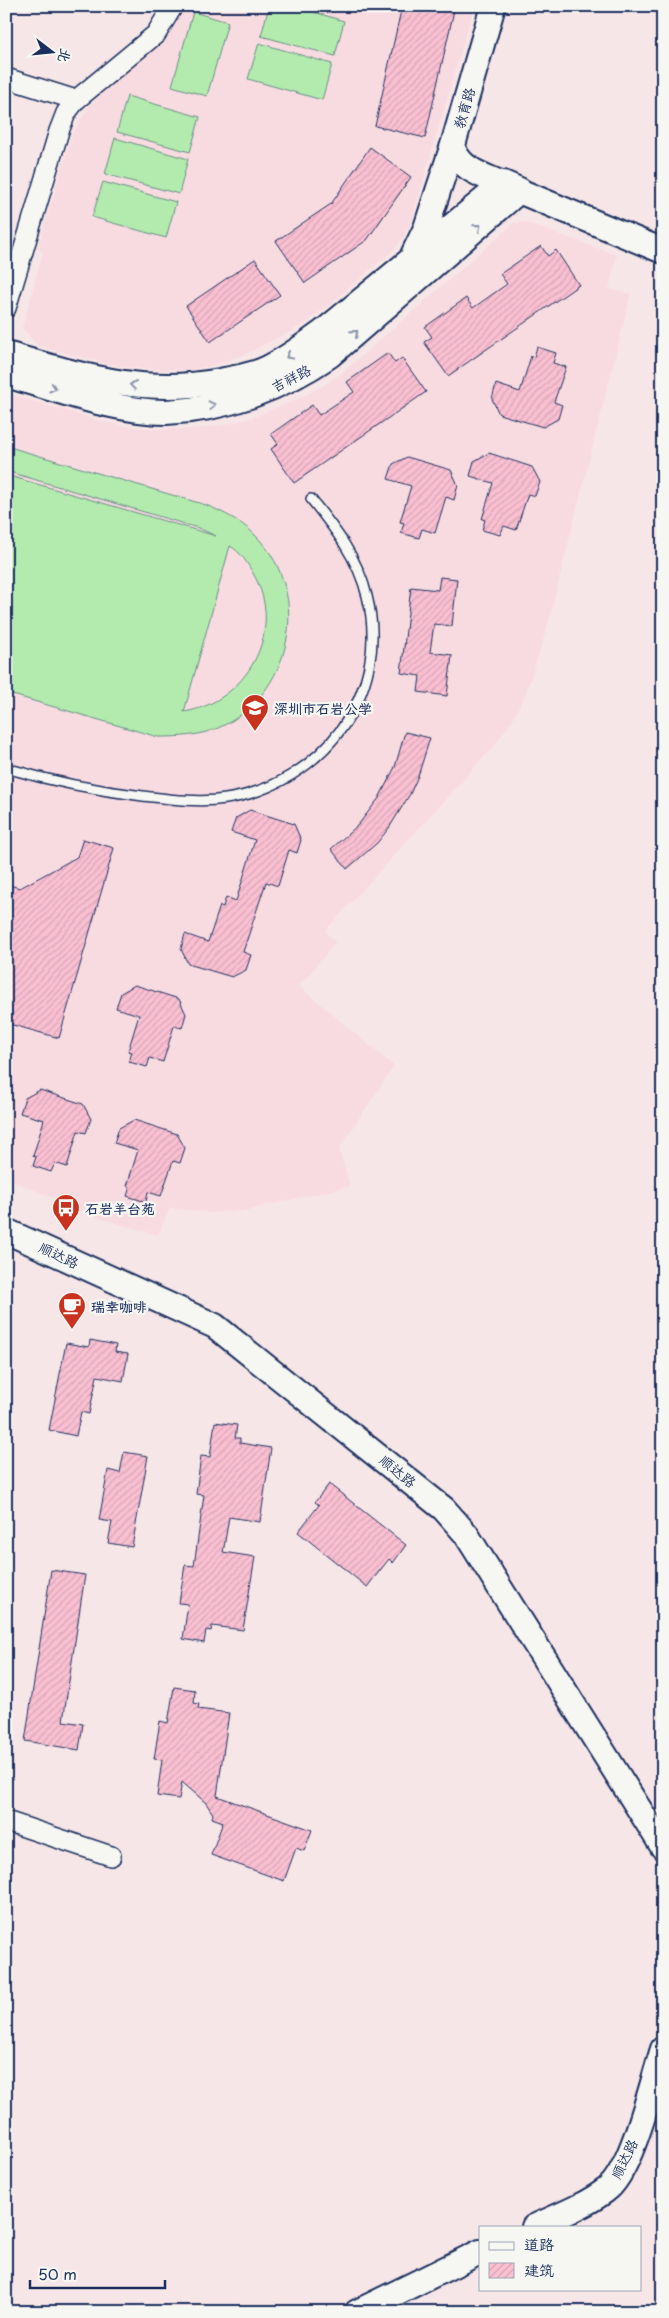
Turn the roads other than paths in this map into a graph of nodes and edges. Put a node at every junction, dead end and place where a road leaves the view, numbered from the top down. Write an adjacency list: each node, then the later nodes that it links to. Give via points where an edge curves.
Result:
1 (173, 6): 4 (street, via 156,34)
2 (493, 6): 5 (street, 教育路)
3 (6, 78): 4 (street)
4 (76, 100): 9 (street, via 66,113 59,131)
5 (453, 145): 6 (street, 教育路, via 454,153 467,167); 8 (street, via 426,228)
6 (511, 188): 7 (street); 8 (street, 吉祥路); 11 (street, 吉祥路, one-way to 6, via 125,407 165,412 199,408 270,389 302,375 330,356)
7 (663, 251)
8 (410, 261): 10 (street, 吉祥路, one-way to 10, via 296,352 266,368 237,378 163,388 130,385)
9 (6, 308)
10 (6, 354)
11 (6, 375)
12 (311, 499): 13 (lane, via 348,548 360,573 371,611 374,642 361,693 337,736 324,751 285,778 241,796 223,799 169,799 86,789)
13 (6, 768)
14 (6, 1231): 16 (street, 顺达路, via 215,1326 444,1509 466,1534)
15 (6, 1822): 17 (street)
16 (663, 1847)
17 (111, 1856)
18 (663, 2050): 19 (street, 顺达路, via 634,2141 619,2176 607,2190)
19 (536, 2226)
20 (479, 2252): 21 (street)
21 (357, 2312)

